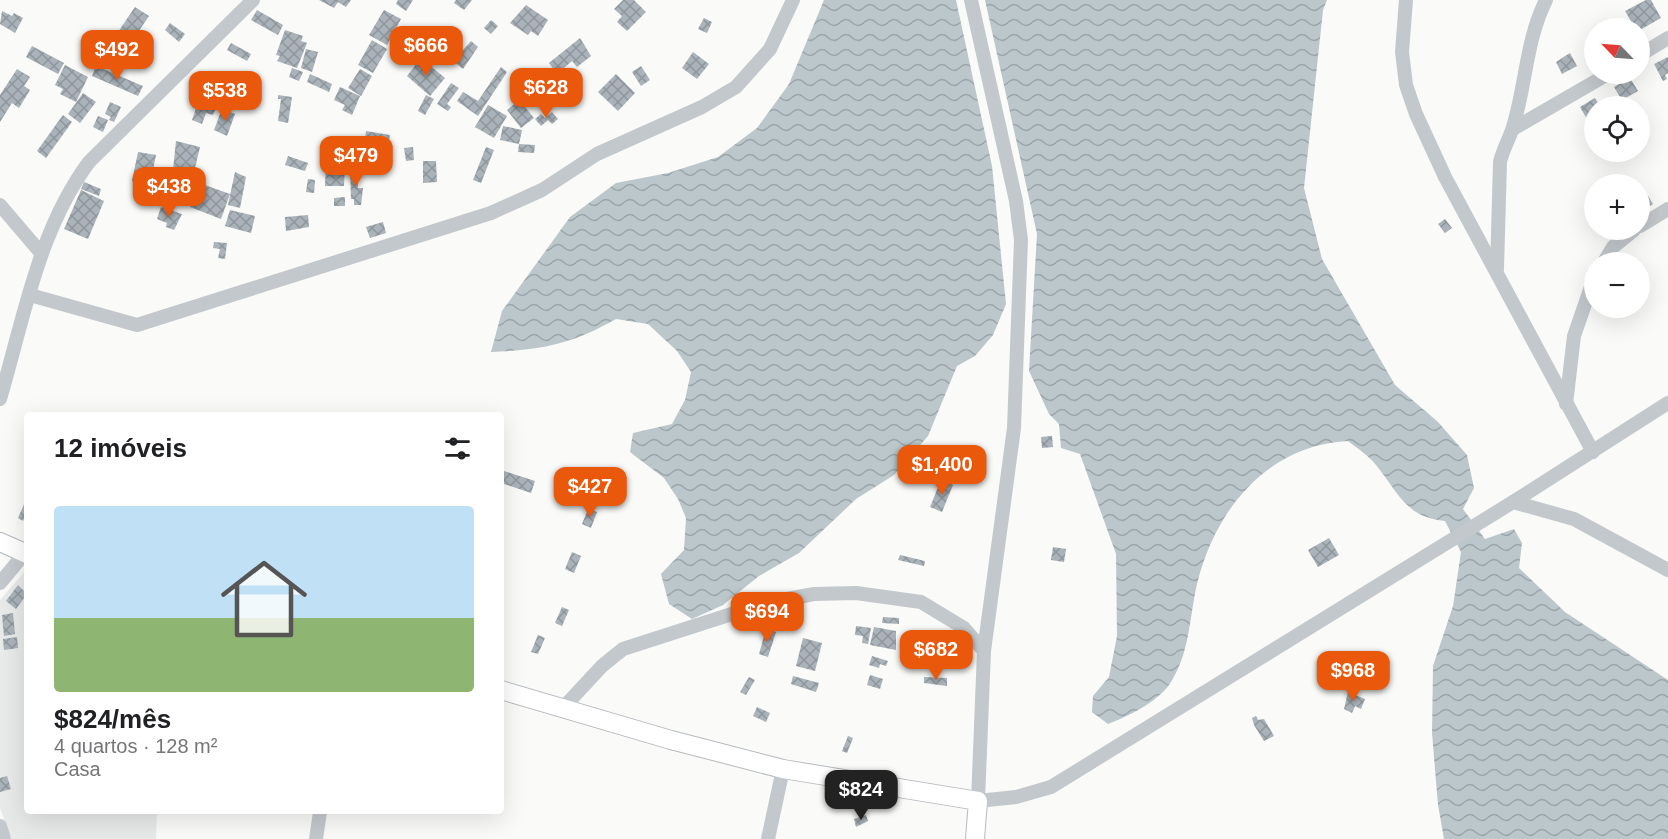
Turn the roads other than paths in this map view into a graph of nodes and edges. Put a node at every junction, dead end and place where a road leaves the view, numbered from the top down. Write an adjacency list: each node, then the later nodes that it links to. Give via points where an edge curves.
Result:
1 (253, 0): 15 (street, via 89,162 69,189)
2 (793, 0): 17 (street, via 770,49 736,87 702,107 597,154 542,190 491,213 137,326)
3 (971, 0): 29 (street, via 1022,240 1014,428)
4 (1406, 0): 16 (street, via 1402,52 1406,85 1444,177)
5 (1546, 0): 9 (street, via 1535,21)
6 (1668, 38): 7 (street)
7 (1650, 49)
8 (1591, 84): 9 (street)
9 (1513, 129): 16 (street, via 1500,162)
10 (0, 205): 15 (street)
11 (1668, 209): 12 (street)
12 (1650, 220)
13 (1622, 240): 14 (street)
14 (1610, 252)
15 (41, 253): 17 (street)
16 (1497, 270): 20 (street, via 1515,312)
17 (30, 295): 19 (street)
18 (1584, 307): 20 (street, via 1574,336)
19 (0, 399)
20 (1566, 404): 22 (street)
21 (1668, 404): 22 (street)
22 (1593, 452): 23 (street)
23 (1513, 502): 27 (street, via 1574,519); 33 (street, via 1051,787 1016,797)
24 (0, 542): 25 (main road)
25 (24, 552)
26 (24, 555): 28 (street)
27 (1664, 566)
28 (0, 583)
29 (984, 651): 31 (street, via 964,627 921,603 856,593 814,594 766,603 623,649); 33 (street)
30 (504, 691): 31 (main road)
31 (564, 708): 32 (main road)
32 (783, 769): 33 (main road); 38 (street)
33 (978, 801): 39 (main road)
34 (320, 814): 37 (street)
35 (0, 826): 36 (street)
36 (4, 839)
37 (316, 839)
38 (768, 839)
39 (975, 839)

